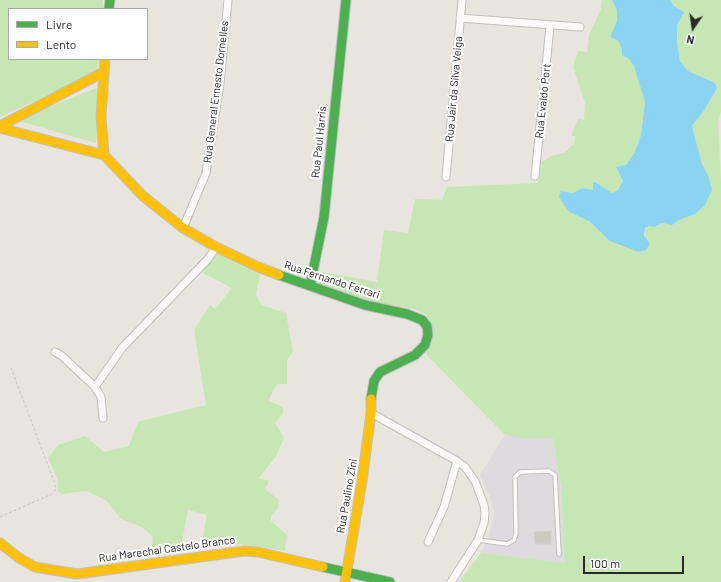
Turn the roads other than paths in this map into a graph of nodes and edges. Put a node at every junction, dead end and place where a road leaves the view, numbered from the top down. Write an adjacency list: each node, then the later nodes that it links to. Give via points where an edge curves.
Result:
1 (228, 0): 13 (street, Rua General Ernesto Dornelles, via 220,84 206,173)
2 (346, 0): 15 (street, Rua Paul Harris, via 324,217)
3 (462, 0): 4 (street, Rua Jair da Silva Veiga)
4 (460, 18): 5 (street); 12 (street, Rua Jair da Silva Veiga)
5 (550, 26): 6 (street); 11 (street, Rua Evaldo Port)
6 (580, 27)
7 (105, 60): 8 (street)
8 (104, 72): 9 (street); 10 (street, via 101,117)
9 (0, 127): 10 (street)
10 (104, 155): 13 (street, Rua Fernando Ferrari, via 143,196)
11 (535, 176)
12 (446, 177)
13 (183, 228): 14 (street, Rua Fernando Ferrari)
14 (216, 247): 15 (street, Rua Fernando Ferrari, via 259,268); 17 (street, via 208,259 122,348)
15 (310, 286): 18 (street, Rua Fernando Ferrari, via 365,305 407,314 422,320 427,326 425,345 415,355 380,372 374,381)
16 (55, 352): 17 (street)
17 (95, 387): 19 (street, via 101,397)
18 (371, 413): 20 (street); 25 (street, Rua Paulino Zini)
19 (103, 418)
20 (457, 461): 21 (street, via 471,475 484,505 484,523); 22 (street, via 444,506)
21 (478, 540): 24 (lane, via 507,544 514,540 515,477 520,472 549,471 555,475); 27 (street)
22 (428, 542)
23 (0, 543): 25 (street, Rua Marechal Castelo Branco, via 35,567 64,573 77,574 244,551 258,552)
24 (560, 554)
25 (346, 578): 26 (street, Rua Marechal Castelo Branco)
26 (390, 582)
27 (451, 582)

